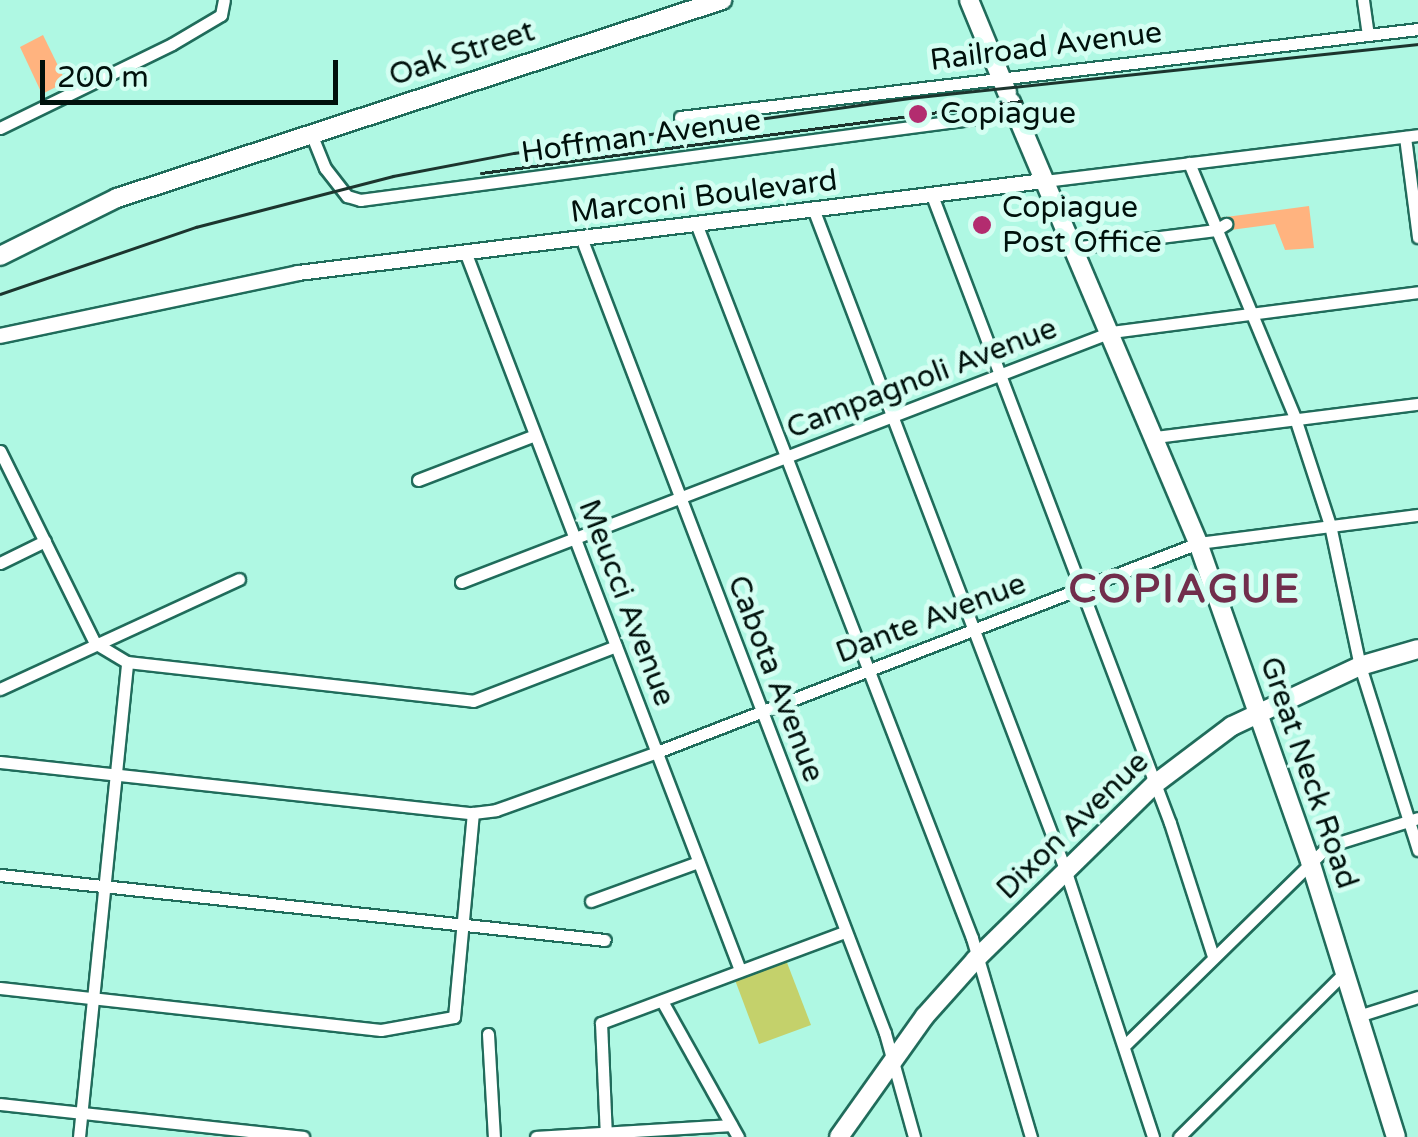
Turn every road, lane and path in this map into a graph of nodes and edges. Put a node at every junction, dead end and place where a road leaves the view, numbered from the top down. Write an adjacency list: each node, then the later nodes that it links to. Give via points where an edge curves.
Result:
1 (224, 0): 9 (street, via 220,15 172,44)
2 (722, 0): 10 (main road, Oak Street)
3 (969, 0): 7 (main road, Great Neck Road)
4 (1363, 0): 6 (street)
5 (1418, 29): 6 (street, Railroad Avenue)
6 (1368, 36): 7 (street, Railroad Avenue)
7 (1008, 96): 8 (street, Railroad Avenue); 10 (street, Hoffman Avenue, via 360,200 347,196 325,168); 13 (main road, Great Neck Road)
8 (680, 117)
9 (0, 128)
10 (310, 132): 22 (main road, Oak Street, via 117,198)
11 (1411, 136): 12 (street, Marconi Boulevard); 18 (street)
12 (1188, 164): 13 (street, Marconi Boulevard); 17 (street)
13 (1044, 181): 14 (street, Marconi Boulevard); 20 (main road, Great Neck Road)
14 (934, 198): 15 (street, Marconi Boulevard); 27 (street)
15 (814, 211): 16 (street, Marconi Boulevard); 29 (street)
16 (697, 226): 19 (street, Marconi Boulevard); 34 (street)
17 (1221, 227): 20 (street); 24 (street)
18 (1418, 237)
19 (582, 240): 21 (street, Marconi Boulevard); 36 (street, Cabota Avenue)
20 (1072, 248): 25 (main road, Great Neck Road)
21 (466, 254): 26 (street, Marconi Boulevard, via 278,276); 31 (street, Meucci Avenue)
22 (0, 256)
23 (1418, 292): 24 (street, Campagnoli Avenue)
24 (1251, 312): 25 (street, Campagnoli Avenue); 30 (street)
25 (1111, 332): 27 (street, Campagnoli Avenue); 32 (main road, Great Neck Road)
26 (0, 336)
27 (1001, 376): 29 (street, Campagnoli Avenue); 45 (street)
28 (1418, 404): 30 (street)
29 (893, 418): 34 (street, Campagnoli Avenue); 46 (street)
30 (1295, 418): 32 (street); 38 (street)
31 (535, 435): 35 (street); 39 (street, Meucci Avenue)
32 (1155, 437): 41 (main road, Great Neck Road)
33 (0, 451): 40 (street)
34 (789, 457): 36 (street, Campagnoli Avenue); 52 (street)
35 (418, 480)
36 (682, 500): 39 (street, Campagnoli Avenue); 54 (street, Cabota Avenue)
37 (1418, 514): 38 (street, Dante Avenue)
38 (1330, 525): 41 (street, Dante Avenue); 51 (street)
39 (575, 539): 44 (street, Campagnoli Avenue); 48 (street, Meucci Avenue)
40 (45, 541): 42 (street); 47 (street)
41 (1198, 543): 45 (street, Dante Avenue); 55 (main road, Great Neck Road)
42 (0, 562)
43 (239, 579): 47 (street)
44 (462, 582)
45 (1078, 589): 46 (street, Dante Avenue); 59 (street)
46 (971, 631): 52 (street, Dante Avenue); 65 (street)
47 (96, 642): 50 (street); 53 (street)
48 (616, 646): 50 (street, via 473,701); 56 (street, Meucci Avenue)
49 (1418, 649): 51 (main road, Dixon Avenue)
50 (127, 662): 58 (street)
51 (1360, 666): 55 (main road, Dixon Avenue); 61 (street)
52 (868, 669): 54 (street, Dante Avenue); 73 (street)
53 (0, 689)
54 (760, 712): 56 (street, Dante Avenue); 70 (street, Cabota Avenue)
55 (1260, 712): 59 (main road, Dixon Avenue); 63 (main road, Great Neck Road)
56 (656, 752): 60 (street, Dante Avenue, via 516,804); 64 (street, Meucci Avenue)
57 (0, 762): 58 (street, Dante Avenue)
58 (118, 774): 60 (street, Dante Avenue); 67 (street)
59 (1154, 784): 65 (main road, Dixon Avenue); 72 (street)
60 (473, 813): 69 (street)
61 (1413, 820): 62 (street); 63 (street, via 1328,846)
62 (1418, 850)
63 (1310, 861): 72 (street); 75 (main road, Great Neck Road)
64 (698, 862): 68 (street); 74 (street, Meucci Avenue)
65 (1065, 869): 73 (main road, Dixon Avenue); 82 (street)
66 (0, 875): 67 (street)
67 (106, 887): 69 (street); 78 (street)
68 (591, 901)
69 (462, 924): 71 (street); 78 (street, via 454,1017 381,1030)
70 (845, 932): 74 (street); 83 (street, Cabota Avenue)
71 (605, 940)
72 (1213, 956): 82 (street)
73 (975, 960): 83 (main road, Dixon Avenue); 95 (street)
74 (740, 970): 79 (street)
75 (1344, 973): 80 (main road, Great Neck Road); 97 (street)
76 (0, 988): 78 (street)
77 (1418, 996): 80 (street)
78 (94, 1000): 85 (street)
79 (662, 1001): 86 (street); 87 (street, via 601,1022)
80 (1358, 1016): 98 (main road, Great Neck Road)
81 (488, 1034): 90 (street)
82 (1124, 1046): 96 (street)
83 (890, 1064): 93 (main road, Dixon Avenue); 94 (street, Cabota Avenue)
84 (0, 1104): 85 (street)
85 (82, 1113): 88 (street); 89 (street)
86 (731, 1125): 87 (street); 92 (street)
87 (606, 1135): 91 (street)
88 (79, 1137)
89 (303, 1137)
90 (494, 1137)
91 (536, 1137)
92 (738, 1137)
93 (839, 1137)
94 (914, 1137)
95 (1031, 1137)
96 (1154, 1137)
97 (1179, 1137)
98 (1396, 1137)

